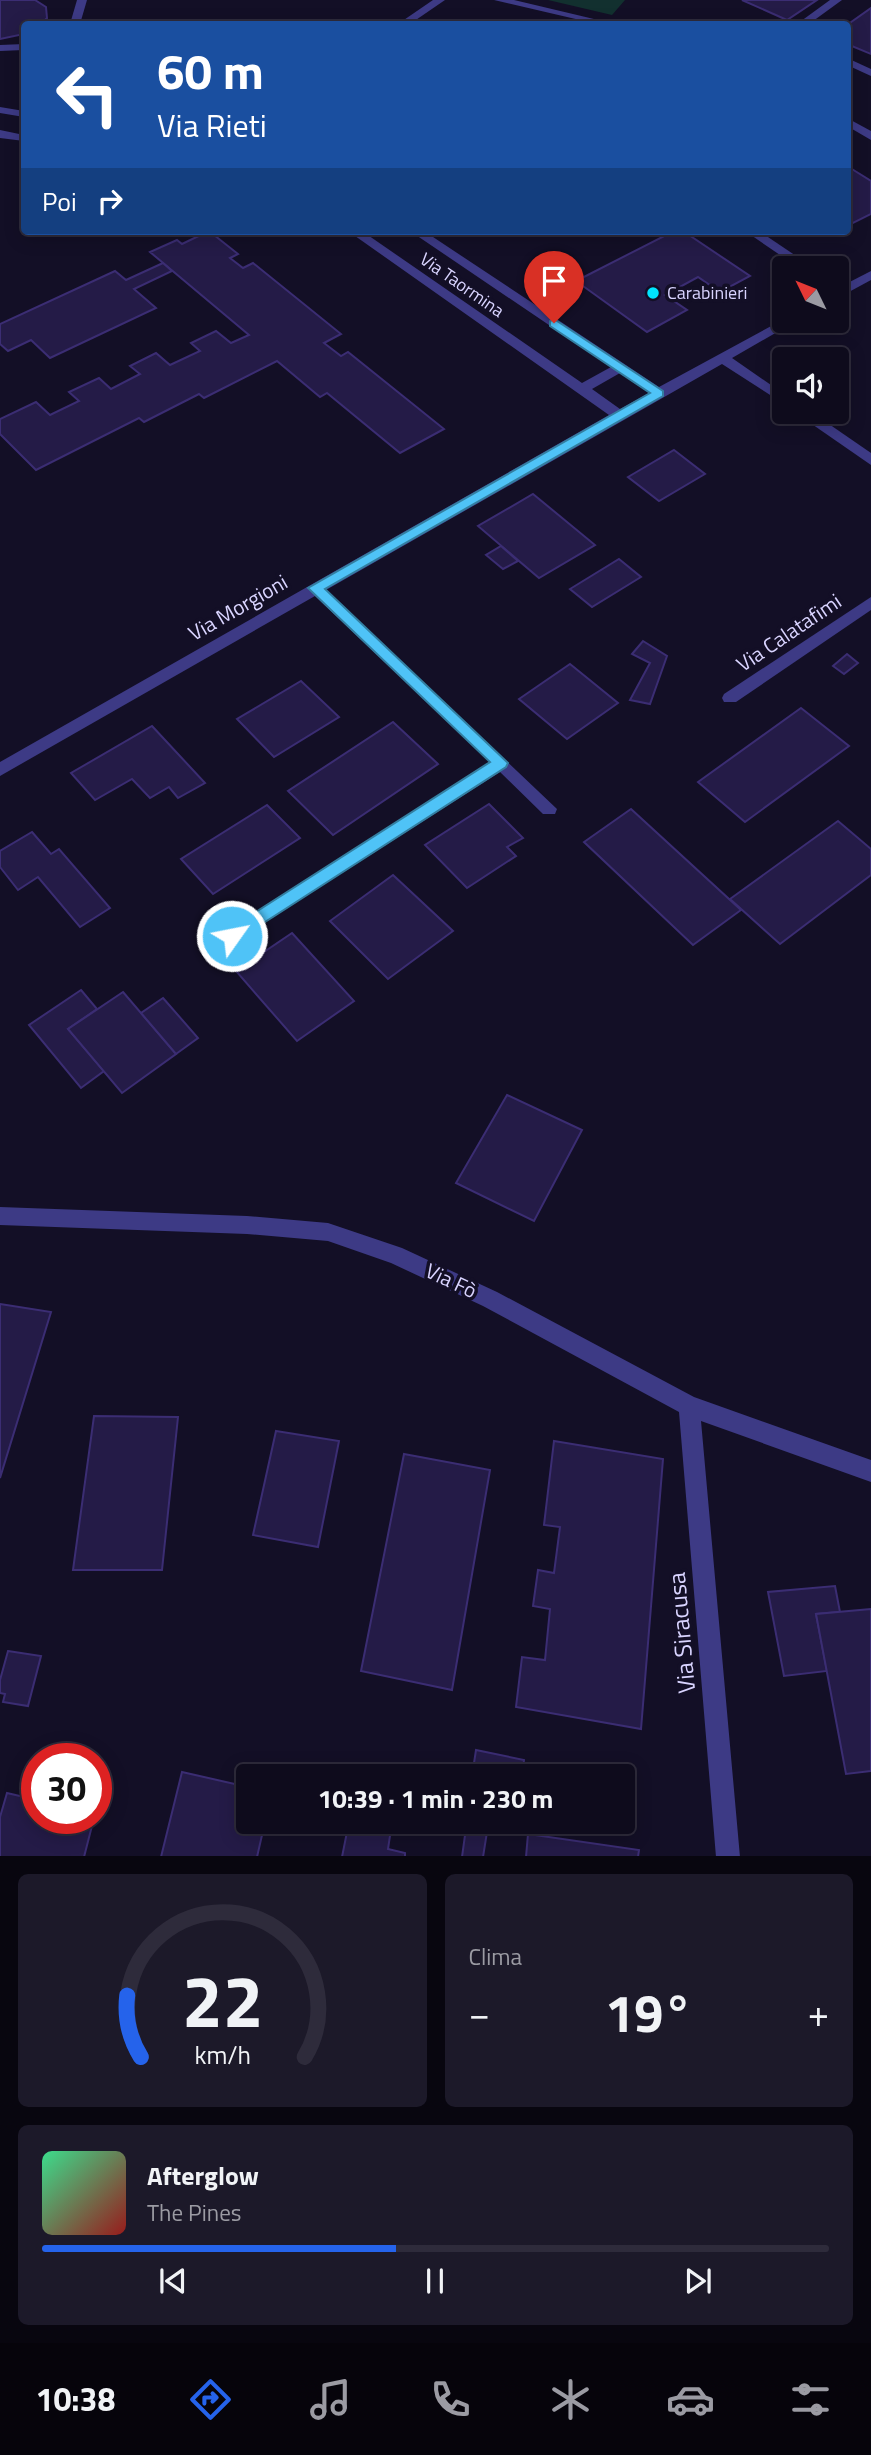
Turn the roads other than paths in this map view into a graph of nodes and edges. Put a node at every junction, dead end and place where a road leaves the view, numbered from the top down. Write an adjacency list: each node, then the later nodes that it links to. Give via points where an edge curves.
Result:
1 (82, 0): 5 (street)
2 (440, 0): 6 (street)
3 (499, 0): 7 (street)
4 (837, 0): 8 (street)
5 (76, 21)
6 (408, 21)
7 (596, 21)
8 (806, 21)
9 (21, 47): 10 (street)
10 (0, 48)
11 (851, 63): 12 (street)
12 (871, 73)
13 (0, 110): 14 (street)
14 (21, 114)
15 (851, 123): 17 (street)
16 (0, 134): 18 (street)
17 (871, 136)
18 (21, 138)
19 (360, 235): 28 (street, Via Taormina)
20 (425, 235): 27 (street, Via Taormina)
21 (757, 235): 22 (street)
22 (790, 256)
23 (871, 275): 24 (street)
24 (849, 285)
25 (772, 331): 26 (street, Via Morgioni)
26 (724, 359): 29 (street); 30 (street, Via Morgioni)
27 (621, 368): 28 (street); 30 (street, Via Taormina)
28 (582, 389): 31 (street, Via Taormina)
29 (772, 392)
30 (659, 393): 31 (street, Via Morgioni)
31 (619, 415): 34 (street, Via Morgioni)
32 (819, 424): 33 (street)
33 (871, 460)
34 (315, 588): 37 (street); 38 (street, Via Morgioni)
35 (871, 602): 36 (street, Via Calatafimi)
36 (730, 698)
37 (501, 763): 39 (street); 40 (street)
38 (0, 770)
39 (549, 809)
40 (232, 936)
41 (0, 1216): 42 (street, Via Fò, via 328,1232 395,1255 490,1299)
42 (689, 1406): 43 (street, Via Fò); 44 (street, Via Siracusa)
43 (871, 1471)
44 (729, 1856)

